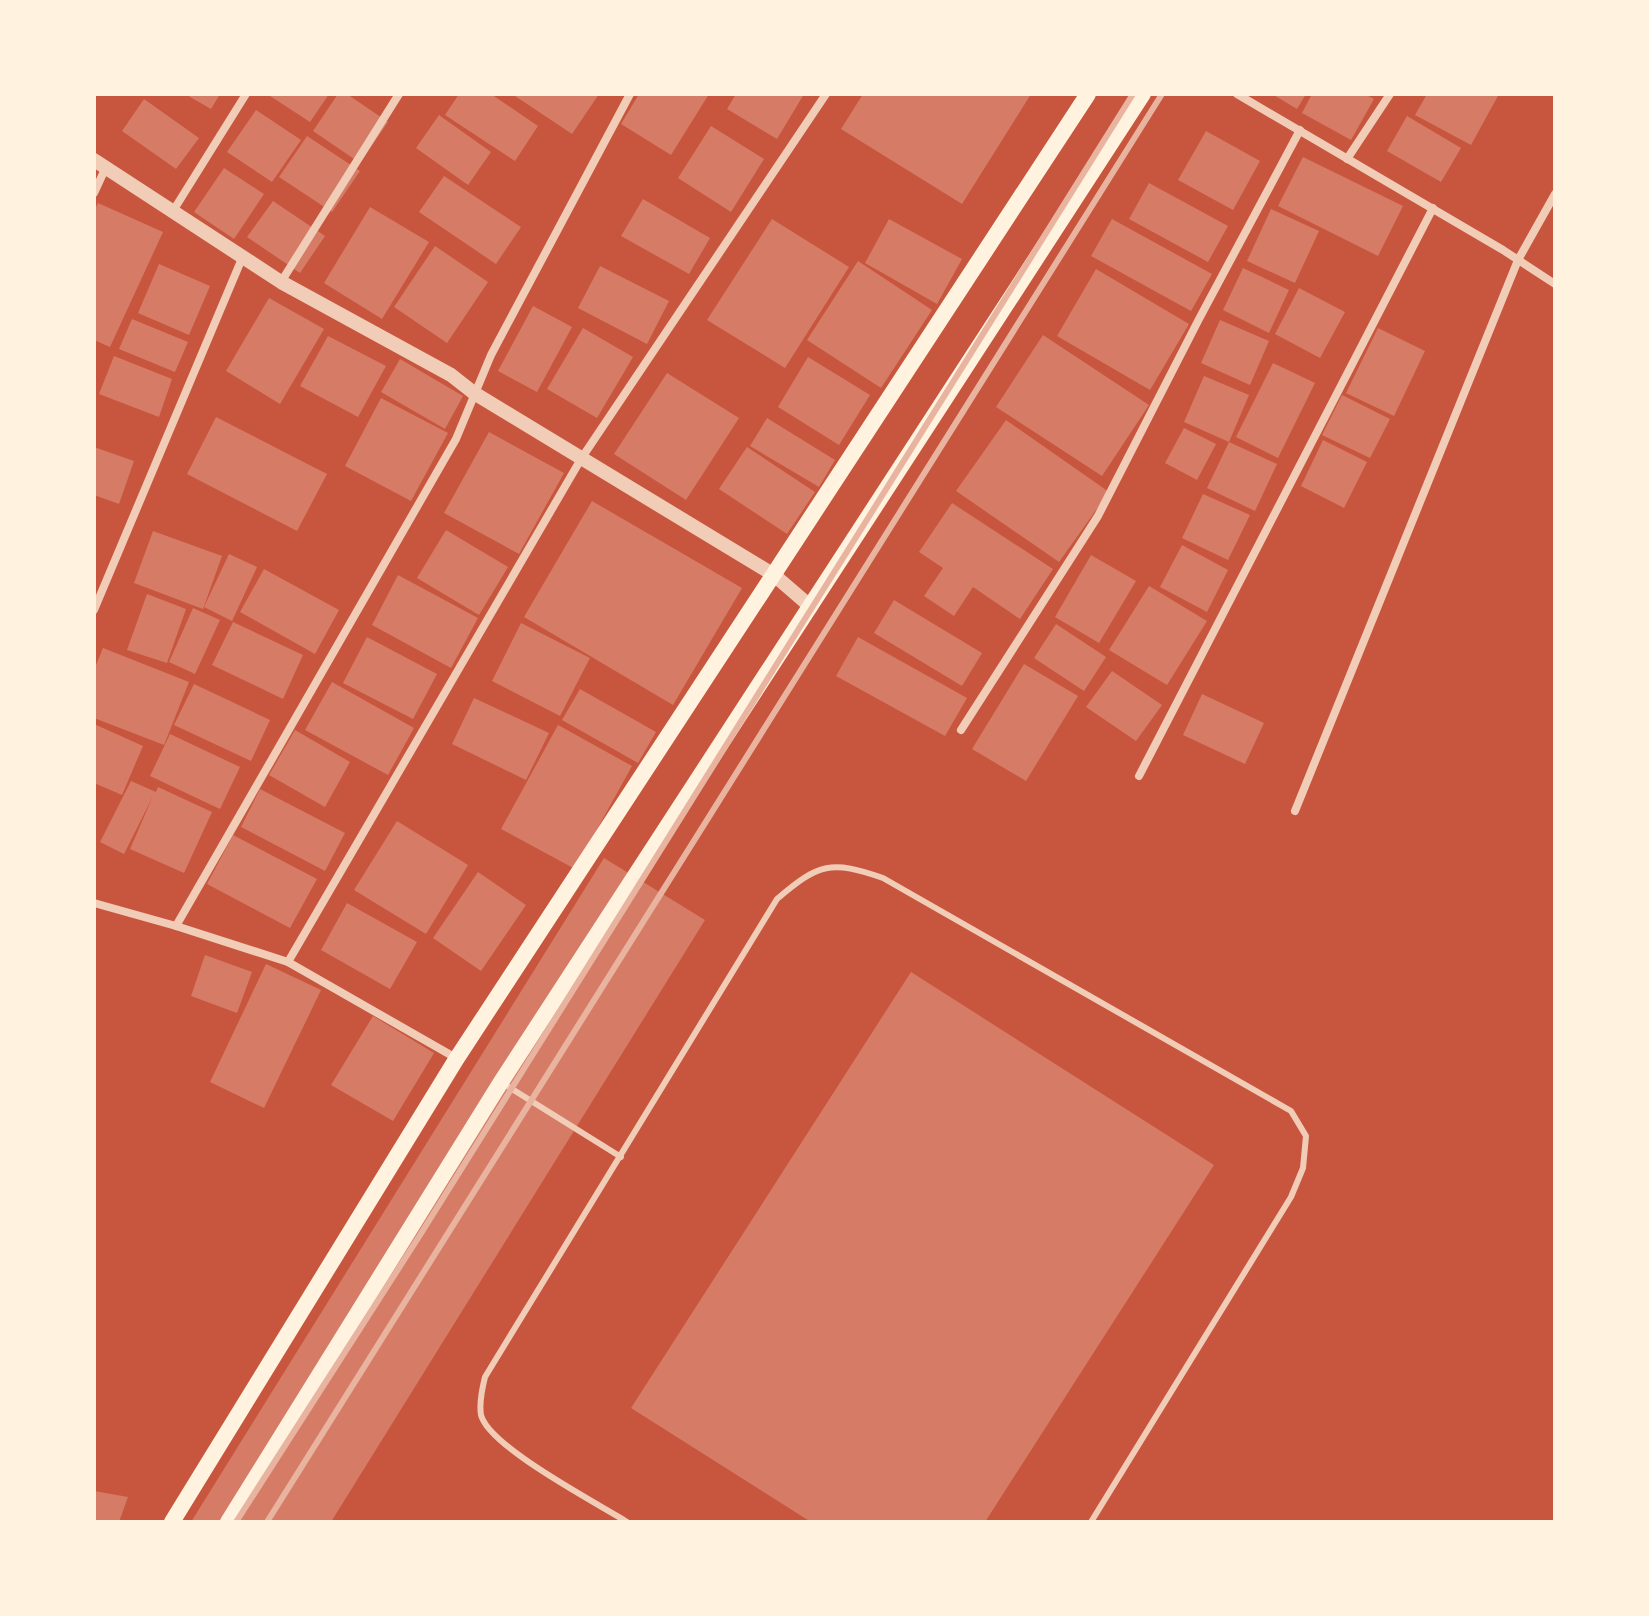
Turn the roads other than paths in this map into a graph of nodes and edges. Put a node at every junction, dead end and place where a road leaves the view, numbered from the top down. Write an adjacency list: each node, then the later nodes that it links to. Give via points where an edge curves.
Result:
1 (246, 94): 15 (street)
2 (399, 94): 18 (street)
3 (630, 94): 20 (street)
4 (826, 94): 21 (street)
5 (1088, 94): 22 (main road)
6 (1143, 94): 23 (main road)
7 (1237, 94): 9 (street)
8 (1390, 94): 10 (street)
9 (1300, 130): 10 (street); 25 (street, via 1098,516)
10 (1347, 159): 14 (street)
11 (100, 164): 12 (street); 15 (street)
12 (94, 193)
13 (1555, 194): 17 (street)
14 (1433, 208): 17 (street); 26 (street)
15 (173, 211): 16 (street)
16 (243, 256): 18 (street); 24 (street)
17 (1518, 260): 19 (street); 27 (street)
18 (281, 282): 20 (street, via 451,375)
19 (1555, 284)
20 (474, 393): 21 (street); 29 (street, via 449,453)
21 (581, 459): 22 (street); 30 (street)
22 (774, 575): 23 (street); 31 (main road)
23 (811, 607): 32 (main road)
24 (94, 610)
25 (961, 730)
26 (1139, 776)
27 (1295, 811)
28 (94, 903): 29 (street)
29 (176, 926): 30 (street)
30 (288, 962): 31 (street)
31 (457, 1058): 34 (main road)
32 (501, 1082): 33 (lane); 35 (main road)
33 (621, 1157): 36 (lane, via 485,1377 481,1416 509,1449); 37 (lane, via 777,899 825,866 883,878 1291,1111 1306,1136 1303,1168 1291,1197)
34 (172, 1522)
35 (228, 1522)
36 (627, 1522)
37 (1091, 1522)

